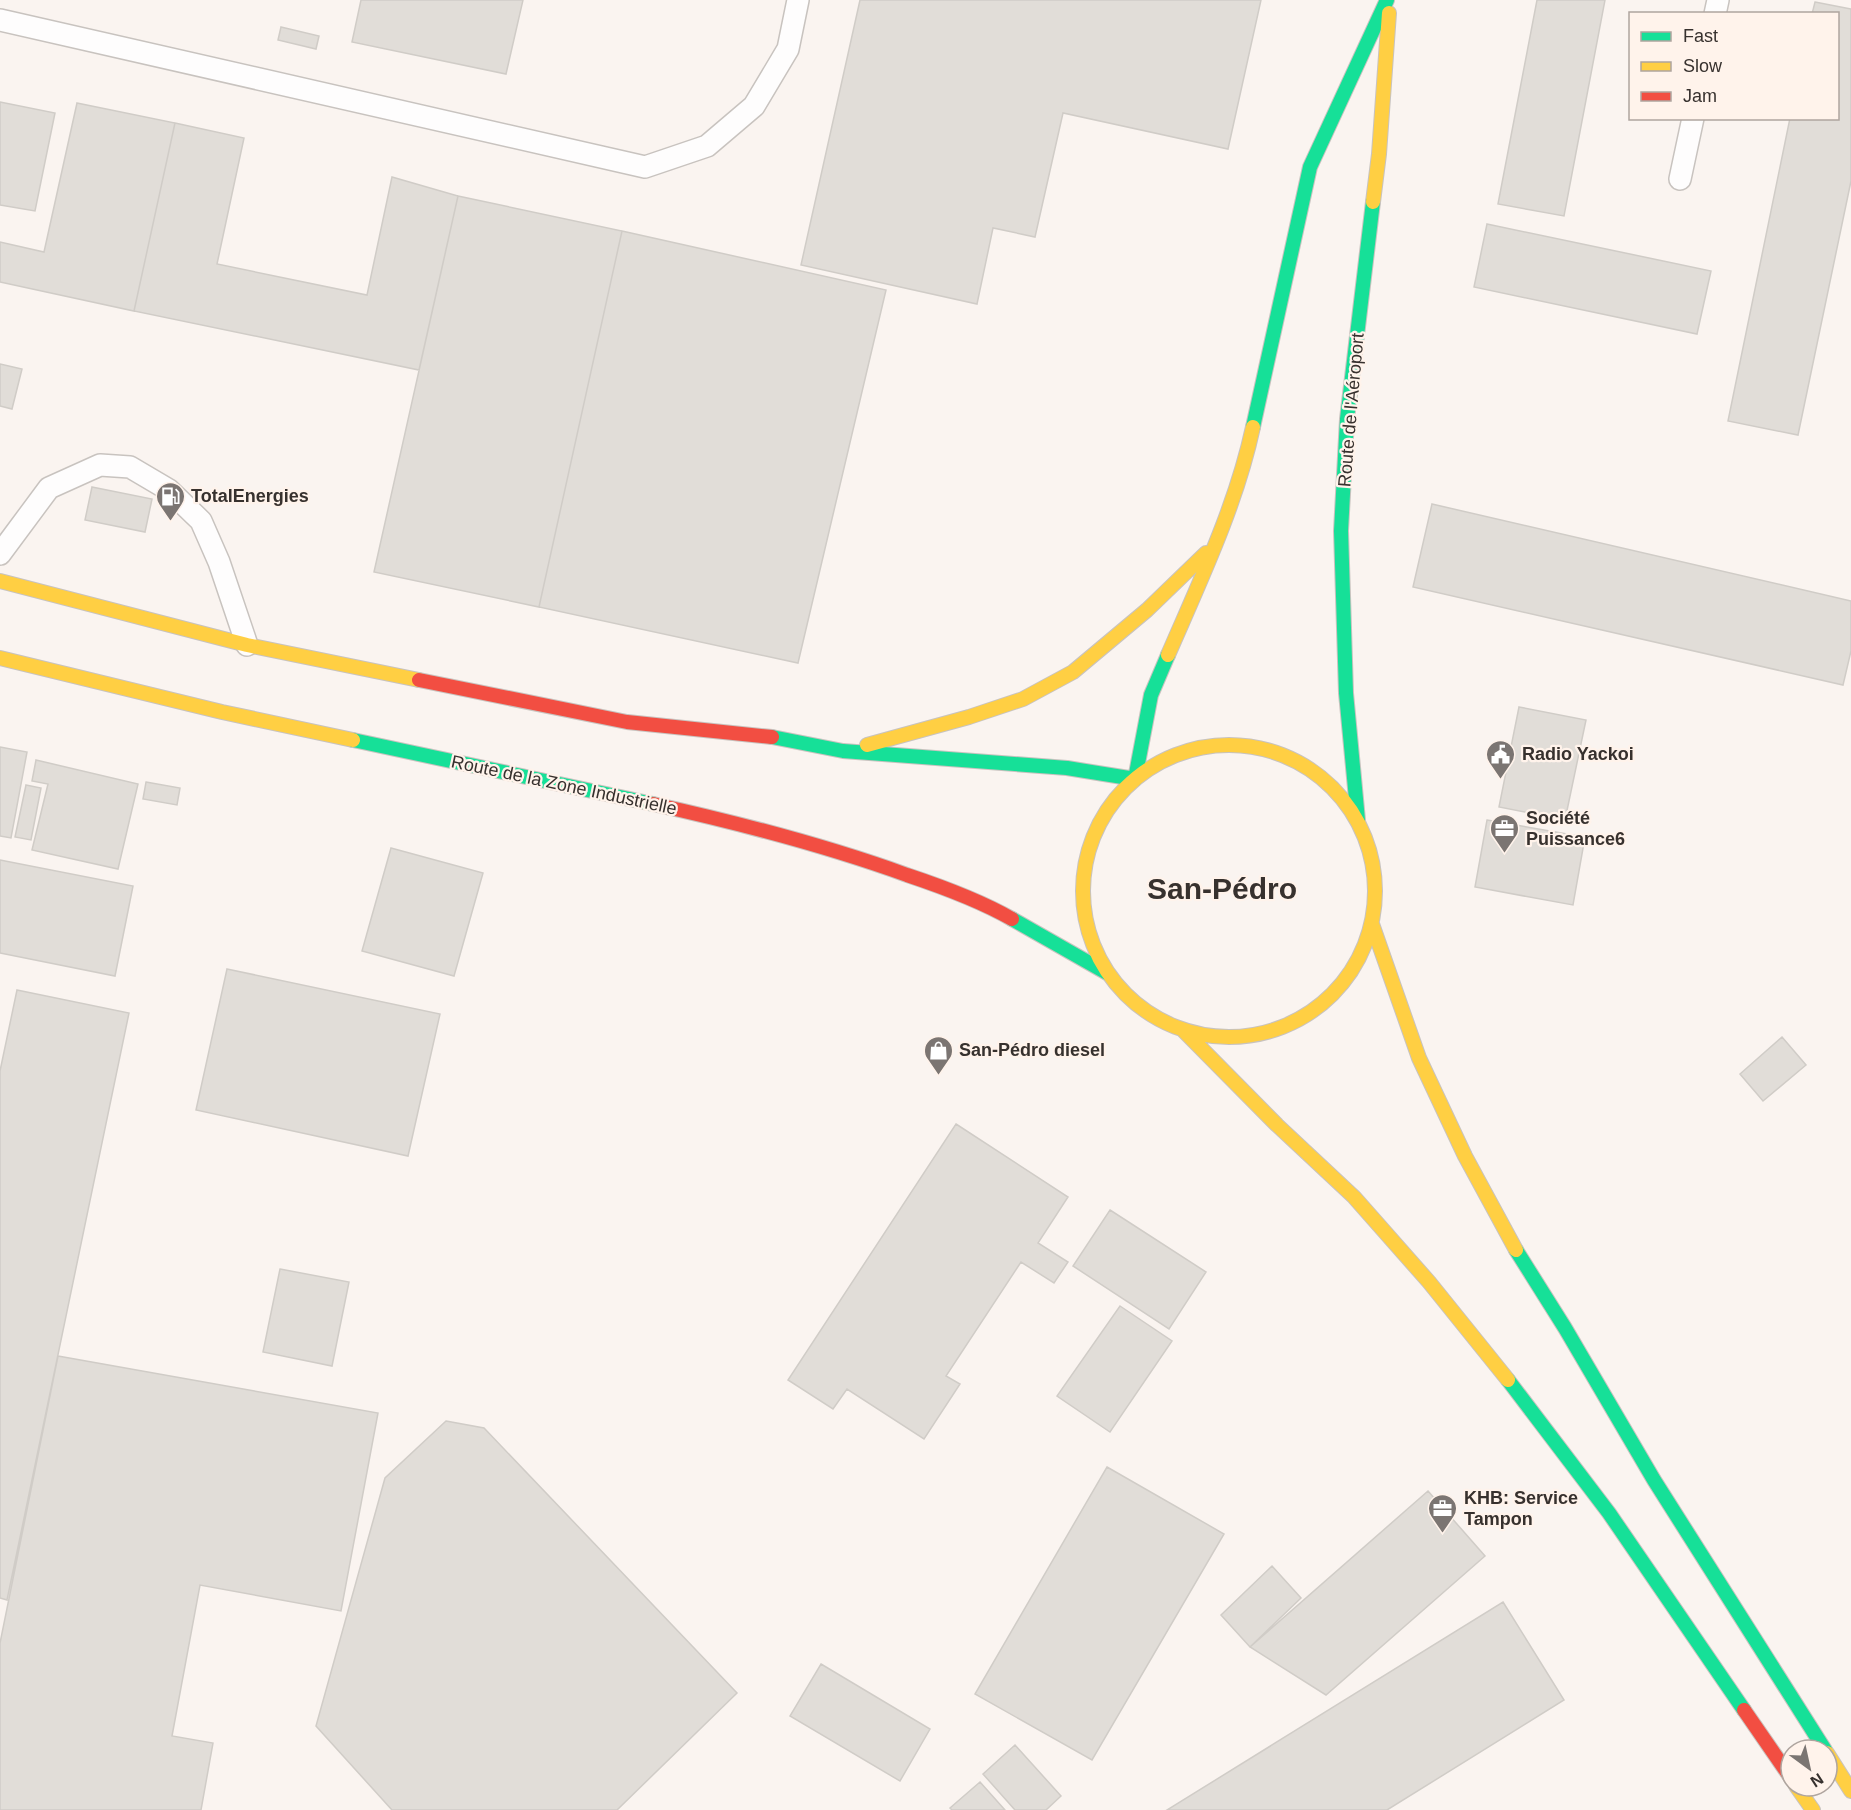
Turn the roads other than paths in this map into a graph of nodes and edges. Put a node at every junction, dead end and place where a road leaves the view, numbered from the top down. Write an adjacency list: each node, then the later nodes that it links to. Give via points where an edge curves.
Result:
1 (798, 0): 3 (lane, via 788,49 754,106 707,146 645,167)
2 (1388, 0): 6 (main road, Route de l'Aéroport, via 1310,167 1248,452); 13 (main road, Route de l'Aéroport, via 1379,154 1347,419 1341,531 1346,693)
3 (0, 20)
4 (1693, 120): 5 (lane)
5 (1680, 179)
6 (1216, 543): 11 (main road, via 1147,610 1072,672 1023,699); 12 (main road, Route de l'Aéroport, via 1151,695)
7 (0, 554): 9 (lane, via 49,488 100,465 130,467 169,489 201,521)
8 (0, 581): 9 (main road)
9 (247, 645): 11 (main road, via 627,722 762,735)
10 (0, 658): 15 (main road, Route de la Zone Industrielle, via 222,712 763,829 950,890 1000,912)
11 (843, 751): 12 (main road, via 1067,768)
12 (1135, 779): 13 (main road, via 1186,751 1243,745 1298,761 1322,777 1343,798); 15 (main road, via 1101,821 1083,871 1086,925)
13 (1358, 822): 14 (main road, via 1375,872)
14 (1372, 924): 16 (main road, via 1350,973 1312,1011 1264,1033 1237,1038); 17 (main road, via 1419,1058 1510,1240 1654,1480)
15 (1107, 973): 16 (main road, via 1141,1008)
16 (1184, 1031): 18 (main road, via 1354,1197 1429,1282 1609,1513)
17 (1817, 1738)
18 (1779, 1761)
19 (1839, 1772): 20 (main road)
20 (1851, 1791)

